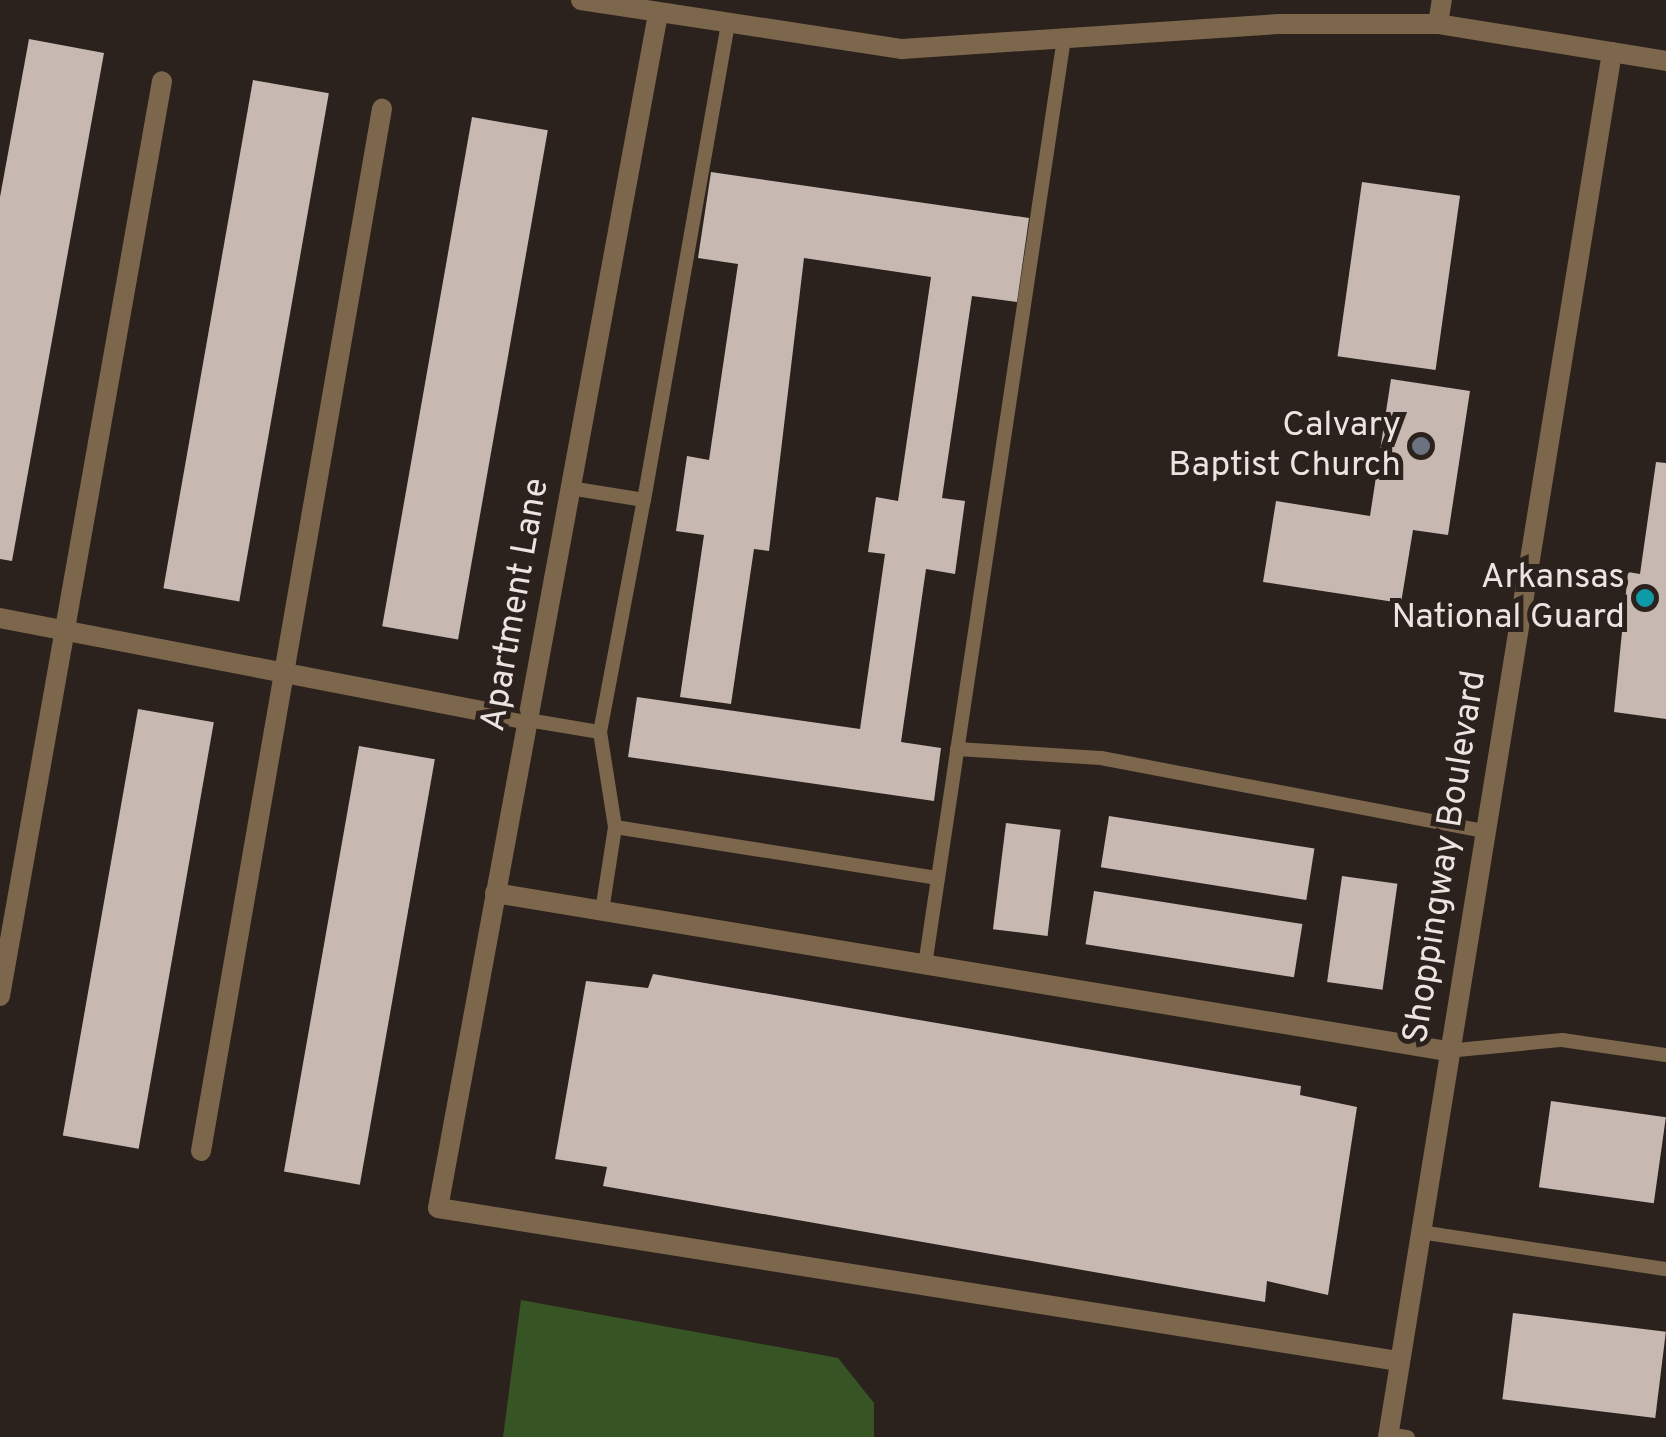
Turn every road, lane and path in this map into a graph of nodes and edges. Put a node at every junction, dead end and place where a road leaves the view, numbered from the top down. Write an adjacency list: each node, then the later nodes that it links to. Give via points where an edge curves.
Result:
1 (580, 0): 3 (street)
2 (1442, 0): 5 (street)
3 (658, 14): 4 (street); 11 (street, Apartment Lane)
4 (728, 24): 6 (street, via 902,49); 12 (lane)
5 (1438, 24): 6 (street); 7 (street)
6 (1064, 38): 18 (lane)
7 (1612, 52): 8 (street); 20 (street, Shoppingway Boulevard)
8 (1666, 61)
9 (162, 81): 14 (street)
10 (382, 109): 15 (street)
11 (570, 488): 12 (lane); 16 (street, Apartment Lane)
12 (644, 500): 17 (lane)
13 (0, 618): 14 (street)
14 (66, 631): 15 (street); 25 (street)
15 (287, 673): 16 (street); 28 (street)
16 (528, 720): 17 (lane); 22 (street, Apartment Lane)
17 (600, 732): 19 (lane)
18 (957, 749): 20 (lane, via 1101,758); 21 (lane)
19 (615, 828): 21 (lane); 23 (lane)
20 (1483, 831): 26 (street, Shoppingway Boulevard)
21 (938, 878): 24 (lane)
22 (496, 893): 23 (street); 31 (street, Apartment Lane, via 438,1208)
23 (602, 911): 24 (street)
24 (925, 965): 26 (street)
25 (0, 996)
26 (1446, 1051): 27 (lane, via 1562,1040); 29 (street, Shoppingway Boulevard)
27 (1666, 1054)
28 (201, 1151)
29 (1420, 1232): 30 (lane); 31 (street, Shoppingway Boulevard)
30 (1666, 1268)
31 (1400, 1361): 32 (street, Shoppingway Boulevard)
32 (1395, 1436)

